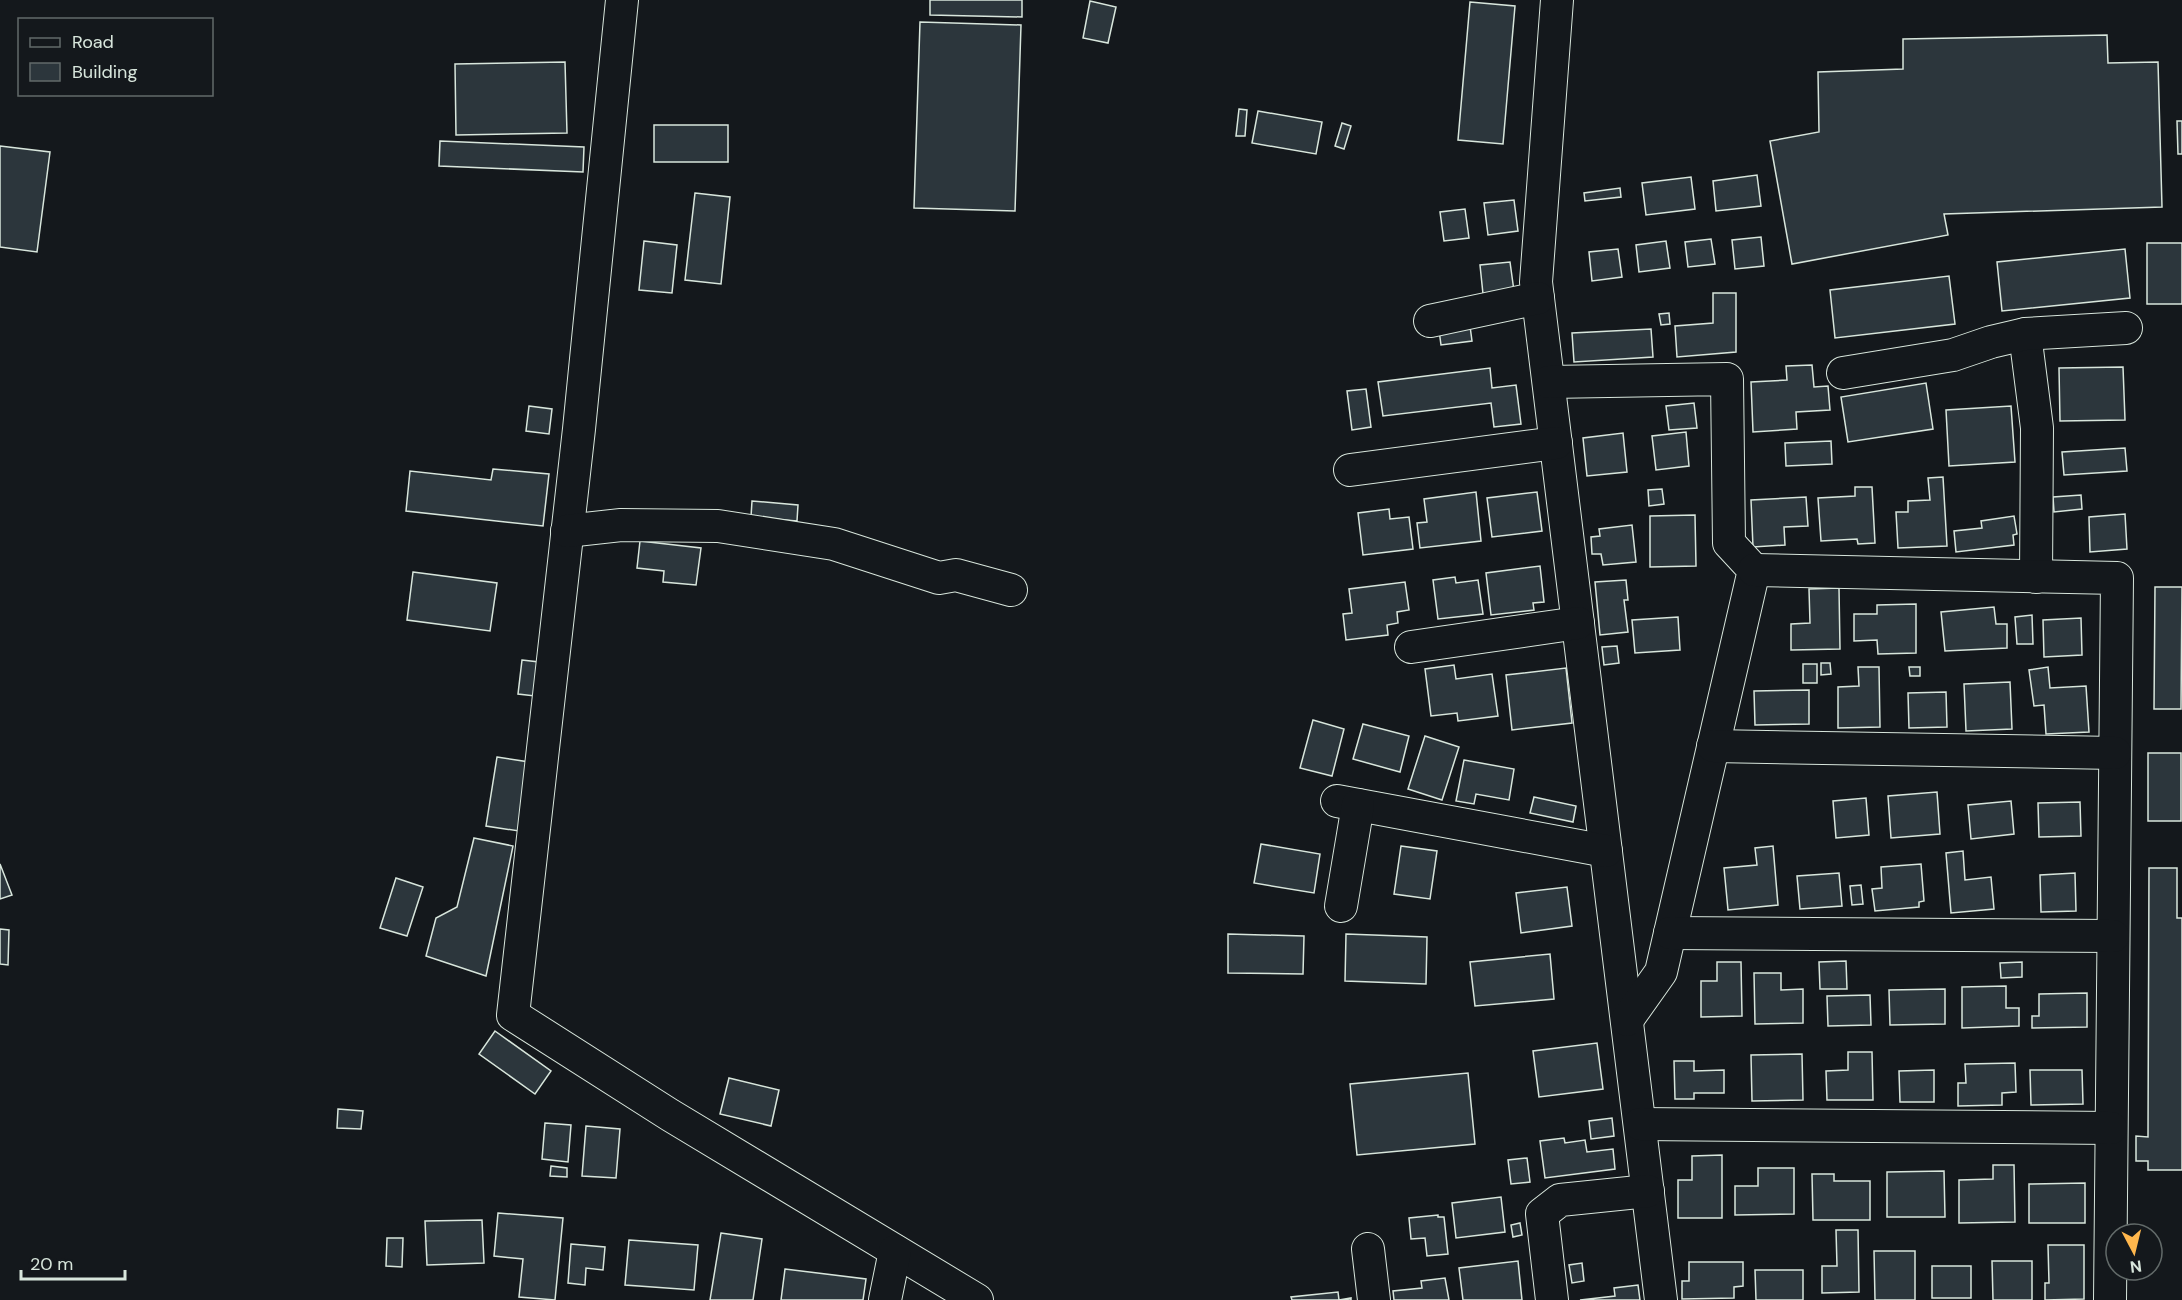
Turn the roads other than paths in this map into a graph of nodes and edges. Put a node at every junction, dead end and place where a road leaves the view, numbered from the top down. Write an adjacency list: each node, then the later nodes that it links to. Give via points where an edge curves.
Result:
1 (622, 0): 11 (street)
2 (1557, 0): 3 (street, via 1536,282)
3 (1538, 298): 4 (street); 8 (street)
4 (1430, 321)
5 (2126, 328): 6 (street)
6 (2025, 334): 7 (street, via 1953,355); 13 (street, via 2037,428)
7 (1843, 373)
8 (1549, 382): 9 (street); 12 (street, via 1727,379 1729,543)
9 (1556, 443): 10 (street); 15 (street)
10 (1350, 470)
11 (567, 531): 14 (street, via 621,525 718,526 834,544 939,578 956,575); 28 (street, via 513,1015)
12 (1754, 570): 13 (street); 17 (street)
13 (2036, 577): 18 (street, via 2117,578)
14 (1011, 590)
15 (1578, 623): 16 (street); 19 (street)
16 (1412, 647)
17 (1713, 746): 18 (street); 21 (street)
18 (2115, 753): 22 (street)
19 (1606, 851): 20 (street, via 1347,803); 23 (street)
20 (1341, 906)
21 (1670, 933): 22 (street); 23 (street, via 1660,972)
22 (2113, 936): 25 (street)
23 (1627, 1020): 24 (street)
24 (1640, 1124): 25 (street); 26 (street)
25 (2111, 1128): 34 (street)
26 (1648, 1191): 32 (street, via 1560,1200 1542,1214); 33 (street)
27 (1368, 1249): 31 (street)
28 (895, 1251): 29 (street); 30 (street)
29 (885, 1300)
30 (977, 1300)
31 (1374, 1300)
32 (1552, 1300)
33 (1661, 1300)
34 (2110, 1300)

